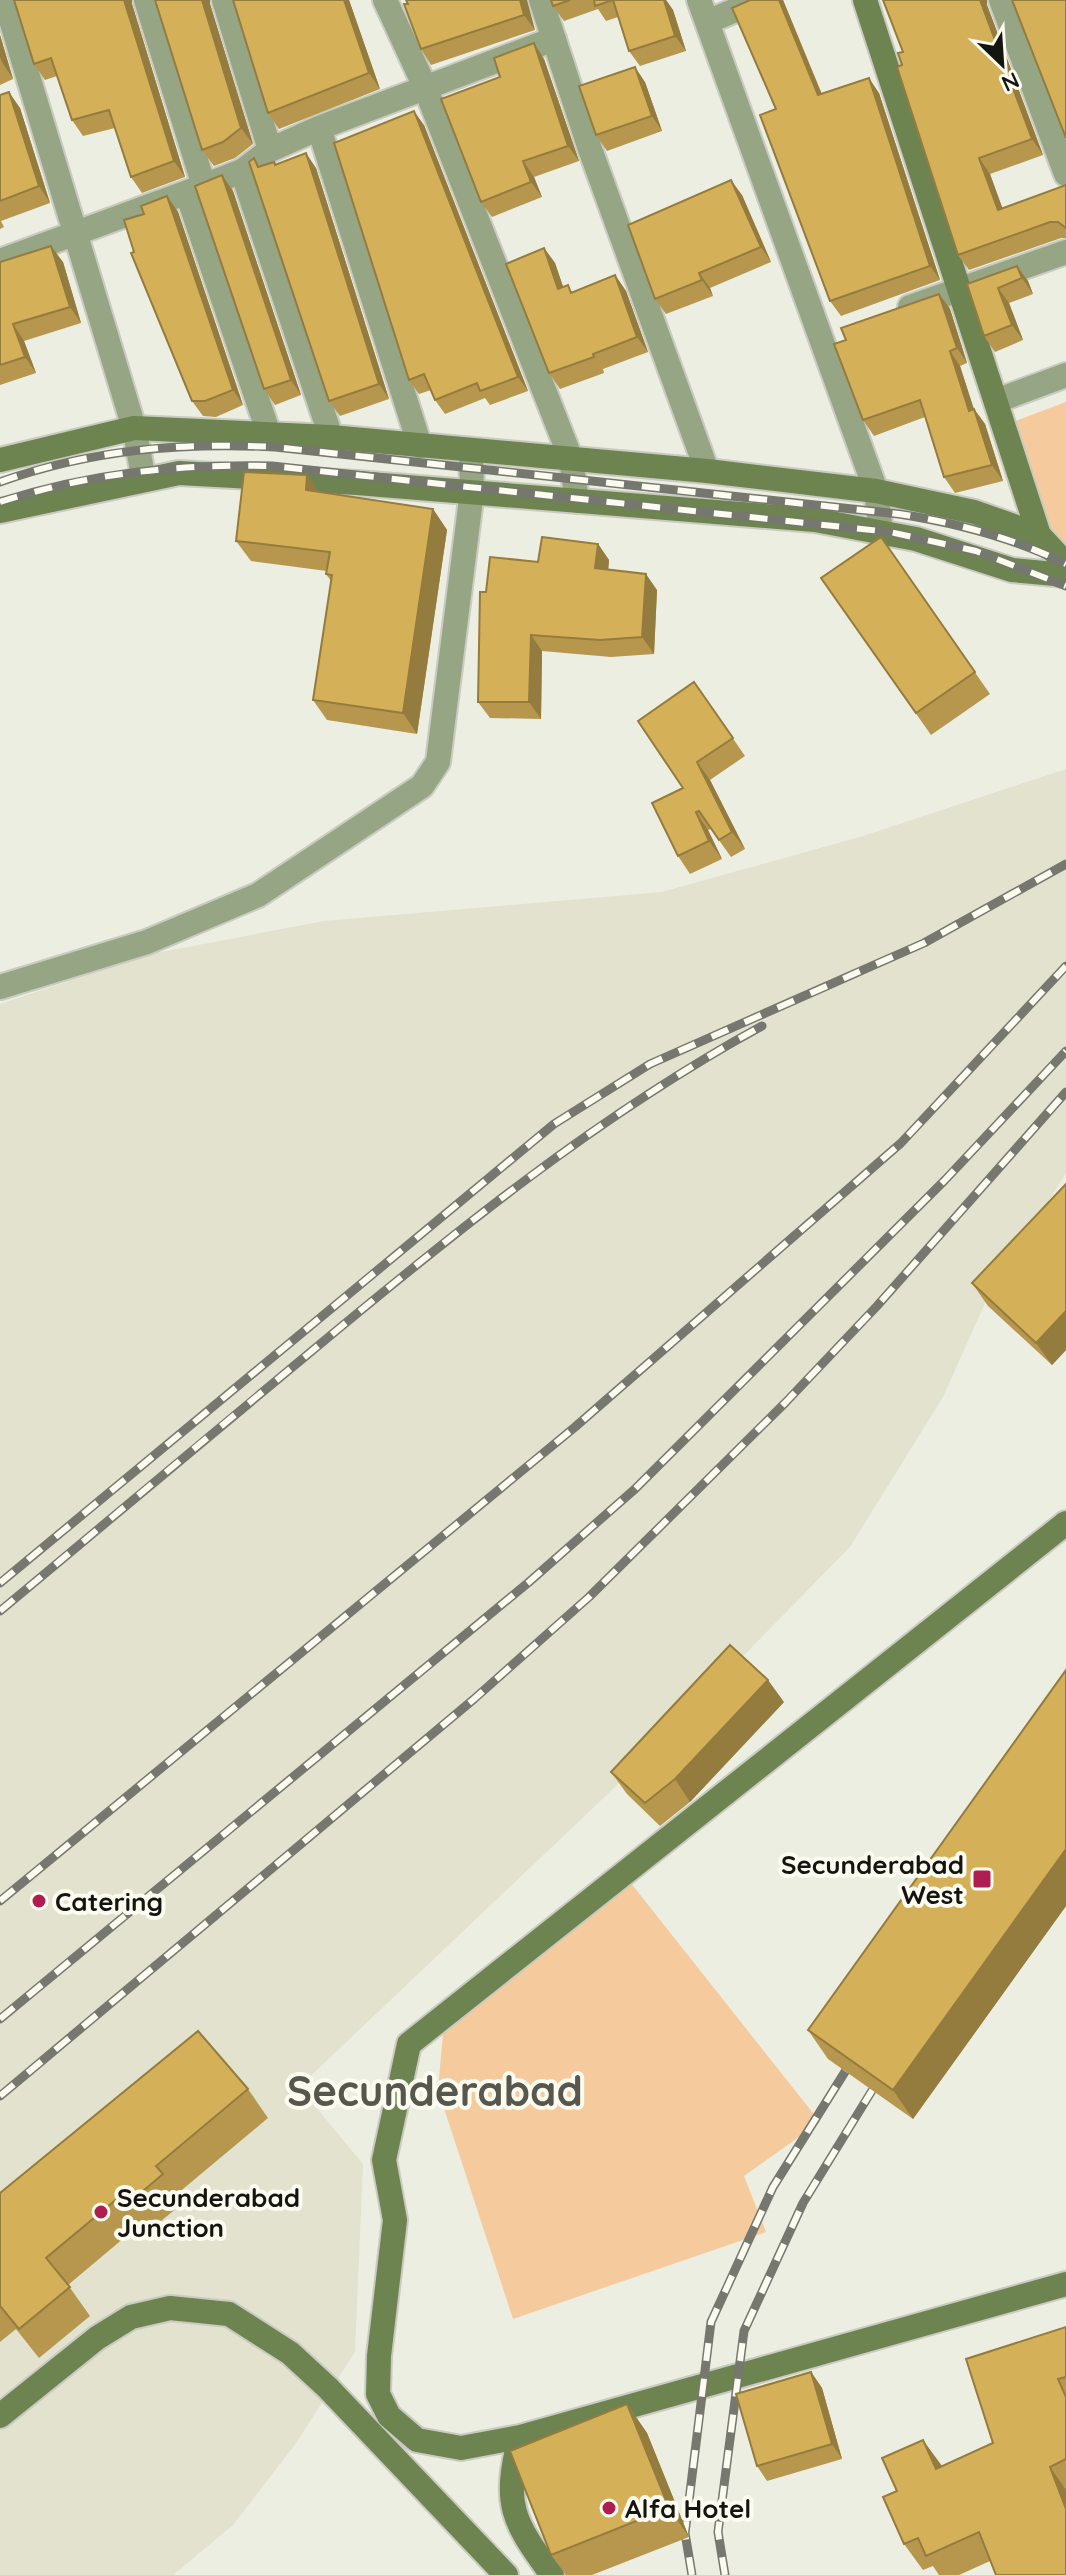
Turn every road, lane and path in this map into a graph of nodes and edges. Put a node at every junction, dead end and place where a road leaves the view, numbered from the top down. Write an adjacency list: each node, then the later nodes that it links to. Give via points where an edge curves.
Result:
1 (5, 0): 17 (street, via 20,92)
2 (146, 0): 16 (street)
3 (224, 0): 13 (street)
4 (385, 0): 11 (street)
5 (541, 0): 10 (street)
6 (760, 0): 9 (street)
7 (865, 0): 20 (street)
8 (1001, 0): 15 (street)
9 (703, 11): 23 (street)
10 (554, 39): 11 (street); 33 (street)
11 (425, 87): 12 (street); 31 (street)
12 (319, 128): 13 (street); 29 (street)
13 (270, 150): 14 (street)
14 (242, 171): 16 (street); 28 (street)
15 (1066, 174)
16 (196, 190): 17 (street); 27 (street)
17 (77, 235): 19 (street); 26 (street)
18 (1066, 252): 20 (street)
19 (0, 261)
20 (959, 289): 21 (street); 25 (street)
21 (890, 314)
22 (848, 329): 23 (street)
23 (820, 339): 36 (street)
24 (1066, 375): 25 (street)
25 (996, 401): 40 (street)
26 (134, 428): 27 (street); 32 (street); 34 (street)
27 (269, 434): 28 (street)
28 (331, 437): 29 (street)
29 (420, 446): 30 (street)
30 (471, 450): 31 (street); 35 (street)
31 (571, 459): 33 (street); 37 (street)
32 (0, 460)
33 (707, 471): 36 (street)
34 (144, 480): 35 (street, via 179,473); 38 (street)
35 (472, 491): 37 (street); 43 (street, via 438,762 422,786 258,895 147,942)
36 (876, 491): 39 (street); 40 (street, via 974,512)
37 (577, 501): 39 (street, via 815,520)
38 (0, 511)
39 (881, 532): 42 (street, via 1012,570)
40 (1039, 535): 41 (street)
41 (1066, 564)
42 (1066, 575)
43 (0, 987)
44 (1066, 1523): 47 (street, via 409,2044 384,2160 395,2220 378,2394 389,2416 417,2440 461,2448)
45 (1066, 2284): 47 (street)
46 (0, 2416): 48 (street, via 131,2317 170,2308 229,2314 290,2353 328,2388)
47 (520, 2437): 49 (street, via 512,2478 515,2522)
48 (506, 2575)
49 (552, 2575)

